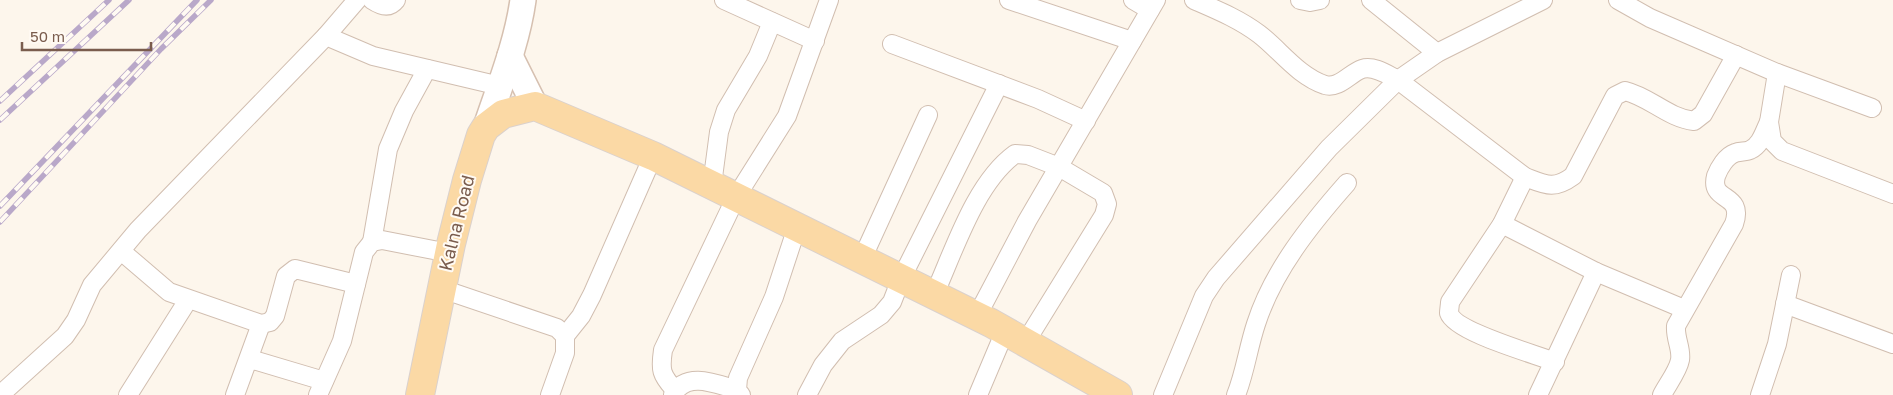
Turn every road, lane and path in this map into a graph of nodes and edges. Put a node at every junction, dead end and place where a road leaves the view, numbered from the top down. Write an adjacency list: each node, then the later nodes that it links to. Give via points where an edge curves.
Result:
1 (357, 0): 17 (street)
2 (372, 0): 3 (street, via 386,6)
3 (396, 0)
4 (523, 0): 23 (street, Kalna Road)
5 (829, 0): 18 (street)
6 (1009, 0): 19 (street)
7 (1133, 0): 15 (street)
8 (1194, 0): 26 (street, via 1232,17 1259,34 1316,81 1328,86 1363,69 1378,70)
9 (1300, 0): 10 (street)
10 (1320, 0)
11 (1543, 0): 21 (street)
12 (1618, 0): 22 (street, via 1650,18)
13 (734, 2): 16 (street)
14 (1382, 4): 21 (street)
15 (1153, 5): 19 (street)
16 (772, 22): 18 (street); 39 (street, via 758,56 726,110 719,132)
17 (326, 36): 24 (street, via 373,56); 45 (street)
18 (815, 41): 41 (street, via 787,116)
19 (1132, 41): 32 (street)
20 (892, 44): 27 (street)
21 (1437, 53): 26 (street)
22 (1736, 55): 25 (street); 37 (street, via 1703,114 1694,122 1682,120 1637,93 1625,91 1615,96 1572,176 1561,185 1545,185)
23 (510, 56): 28 (street, Kalna Road); 29 (street)
24 (427, 70): 28 (street); 44 (street, via 404,110 388,149)
25 (1777, 73): 30 (street); 33 (street)
26 (1398, 80): 37 (street); 75 (street, via 1329,148 1216,278 1204,296)
27 (999, 84): 32 (street); 50 (street)
28 (500, 86): 34 (street, Kalna Road)
29 (535, 106): 34 (main road, via 503,114); 35 (main road)
30 (1872, 108)
31 (928, 115): 47 (street)
32 (1086, 121): 36 (street)
33 (1769, 122): 40 (street, via 1772,141 1782,151); 56 (street, via 1758,144 1750,151 1726,158 1716,176 1720,195 1734,204 1738,212)
34 (486, 126): 46 (main road, Kalna Road, via 467,180)
35 (653, 156): 39 (main road); 59 (street, via 592,295)
36 (1059, 167): 53 (street, via 1028,155 1014,154 1004,162 976,201); 57 (street, via 1026,221); 60 (street, via 1103,193 1107,204 1104,215)
37 (1525, 177): 42 (street)
38 (1347, 183): 76 (street, via 1314,220 1268,293)
39 (712, 185): 41 (main road)
40 (1893, 194)
41 (736, 197): 43 (main road); 66 (street, via 663,350 660,366)
42 (1502, 224): 48 (street); 63 (street, via 1450,302 1449,313 1456,323 1498,343)
43 (797, 227): 47 (main road); 67 (street, via 771,305 738,378)
44 (372, 242): 46 (street, via 382,240); 51 (street, via 364,252)
45 (121, 251): 54 (street, via 161,287); 68 (street, via 92,285 65,336)
46 (449, 253): 52 (main road, Kalna Road)
47 (862, 259): 50 (main road)
48 (1596, 272): 56 (street); 63 (street)
49 (1792, 274): 55 (street)
50 (901, 279): 53 (main road); 73 (street, via 892,302 881,315 842,341 823,365)
51 (356, 284): 58 (street, via 295,269 290,271 275,316 270,322); 64 (street, via 342,341)
52 (442, 288): 59 (street, via 557,328); 71 (main road, Kalna Road)
53 (934, 295): 57 (main road)
54 (188, 300): 58 (street); 69 (street)
55 (1785, 304): 61 (street); 79 (street)
56 (1684, 309): 78 (street, via 1675,337 1680,348 1680,361)
57 (977, 316): 60 (main road)
58 (261, 324): 62 (street)
59 (565, 336): 72 (street, via 565,353)
60 (1015, 337): 65 (main road); 74 (street)
61 (1893, 344)
62 (250, 359): 64 (street); 70 (street)
63 (1554, 362): 77 (street)
64 (321, 388)
65 (1101, 391)
66 (674, 392): 67 (street, via 690,381 703,380)
67 (739, 393)
68 (0, 395)
69 (128, 395)
70 (235, 395)
71 (420, 395)
72 (550, 395)
73 (808, 395)
74 (978, 395)
75 (1163, 395)
76 (1236, 395)
77 (1538, 395)
78 (1662, 395)
79 (1760, 395)

